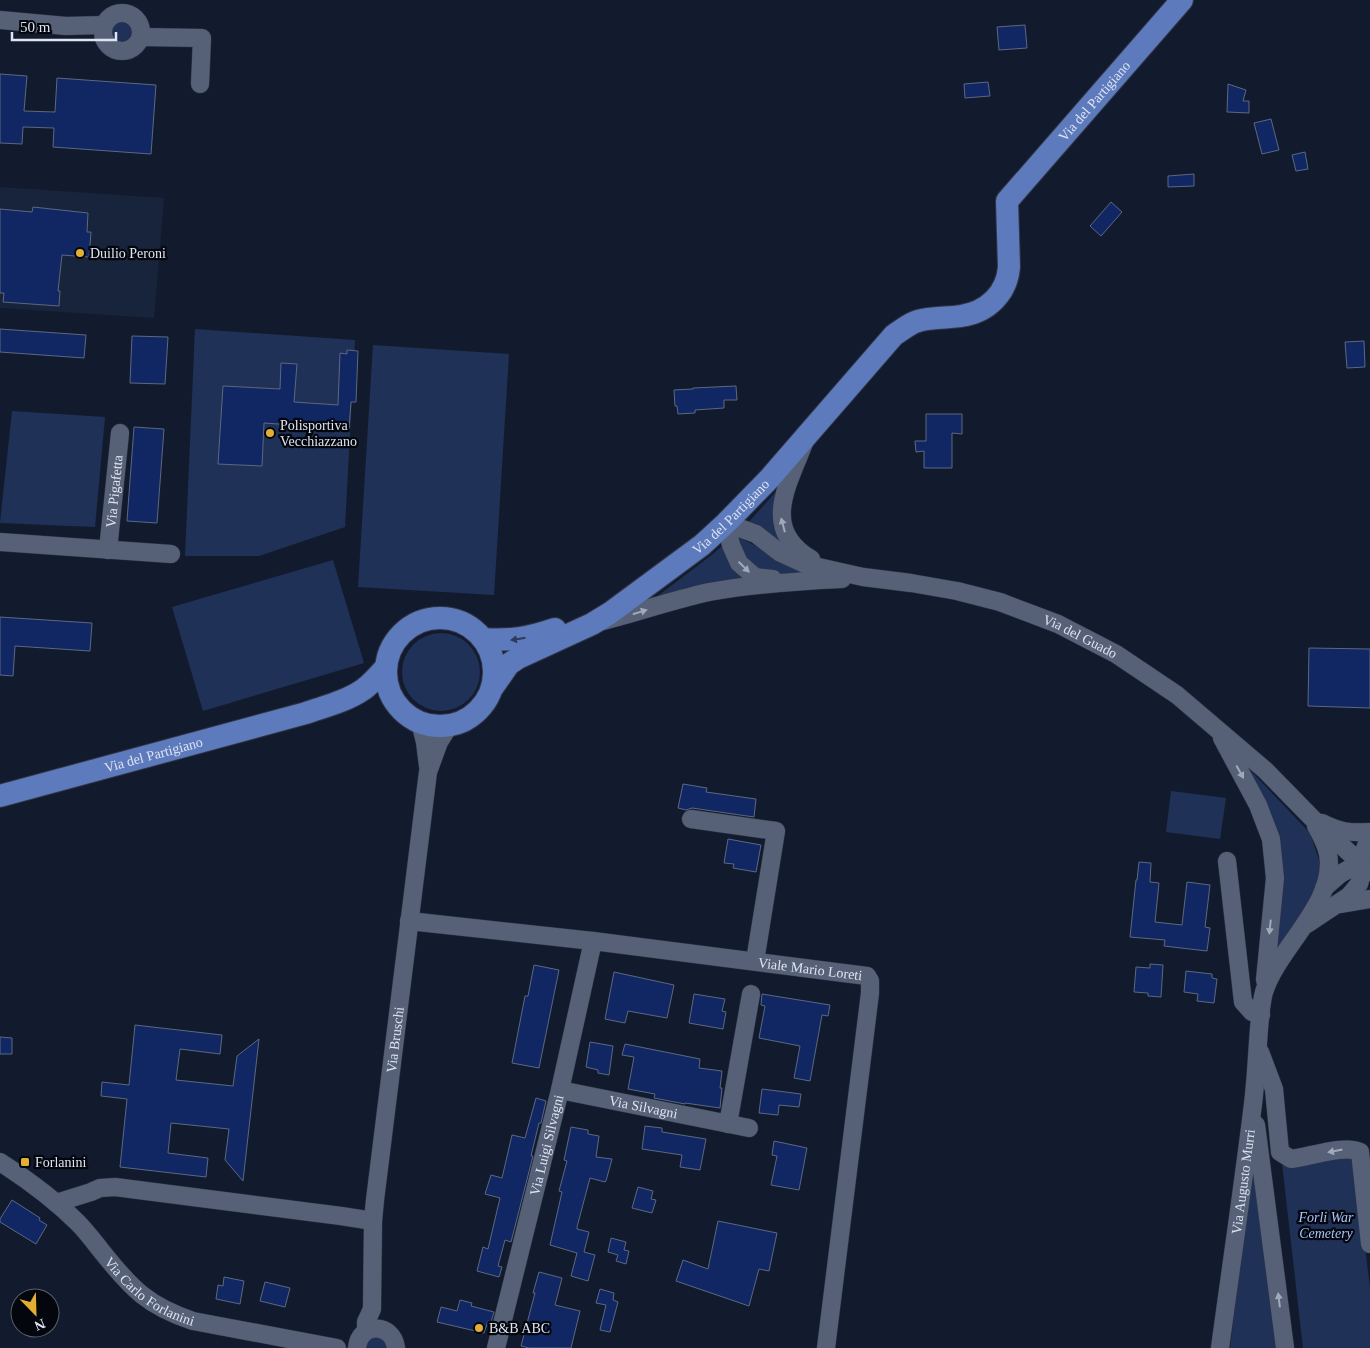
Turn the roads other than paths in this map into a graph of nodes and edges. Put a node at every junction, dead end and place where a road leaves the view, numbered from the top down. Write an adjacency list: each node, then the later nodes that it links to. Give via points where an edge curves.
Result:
1 (1182, 0): 8 (main road, Via del Partigiano, via 1007,201 1008,278 1004,289 992,303 964,316 918,321 894,334)
2 (127, 7): 4 (street); 5 (street, via 140,25)
3 (0, 20): 4 (street, via 66,26)
4 (104, 25): 5 (street, via 106,43 116,50 128,50)
5 (141, 37): 6 (street, via 202,38)
6 (200, 84)
7 (120, 433): 11 (street, Via Pigafetta)
8 (807, 436): 9 (main road, Via del Partigiano); 13 (street, one-way to 8, via 792,544 784,531 781,515 784,496)
9 (726, 523): 13 (street, Via del Guado, via 756,534 779,552 805,564); 15 (street, one-way to 15, via 730,545 739,563 755,577); 16 (main road, Via del Partigiano)
10 (0, 542): 11 (street)
11 (108, 550): 12 (street)
12 (172, 554)
13 (829, 569): 14 (street, Via del Guado)
14 (864, 577): 15 (street); 25 (street, Via del Guado, via 957,591 1000,602 1058,624 1116,654 1178,695)
15 (791, 582): 17 (street, one-way to 15, via 709,592)
16 (644, 588): 17 (main road, Via del Partigiano); 18 (main road, Via del Partigiano, one-way to 18, via 588,615 532,636 513,640)
17 (592, 624): 20 (main road, Via del Partigiano, via 518,658 509,664)
18 (484, 639): 19 (main road, via 458,621 426,620 399,637 390,651); 20 (main road, via 492,654)
19 (386, 667): 21 (main road, via 390,693); 22 (main road, Via del Partigiano, via 363,690)
20 (493, 686): 24 (main road, via 476,713)
21 (397, 704): 22 (main road, Via del Partigiano, via 374,702); 23 (main road)
22 (306, 713): 27 (main road, Via del Partigiano)
23 (420, 722): 24 (main road); 26 (street, Via Bruschi)
24 (449, 726): 26 (street, Via Bruschi)
25 (1217, 729): 28 (street, Via del Guado, via 1265,770); 41 (street, one-way to 41, via 1258,805 1271,838 1275,878)
26 (428, 772): 37 (street, Via Bruschi)
27 (0, 796)
28 (1312, 818): 30 (street, via 1342,831); 33 (street, Via del Guado); 34 (street, Via Augusto Murri, via 1328,853 1329,871)
29 (691, 819): 40 (street, via 776,831)
30 (1370, 832)
31 (1370, 843): 33 (street, via 1366,846)
32 (1228, 861): 43 (street, via 1243,1002 1252,1012)
33 (1366, 867): 34 (street, Via Augusto Murri, via 1340,874); 36 (street, Via Augusto Murri, via 1359,884)
34 (1324, 889): 38 (street, Via Augusto Murri)
35 (1370, 899): 36 (street, Via Augusto Murri)
36 (1337, 904): 38 (street, Via Augusto Murri)
37 (409, 921): 39 (street, Viale Mario Loreti); 52 (street, Via Bruschi)
38 (1306, 924): 41 (street, Via Augusto Murri, via 1283,954)
39 (593, 941): 40 (street, Viale Mario Loreti); 45 (street, Via Luigi Silvagni)
40 (755, 961): 61 (street, Viale Mario Loreti, via 862,975 870,982)
41 (1264, 992): 43 (street, Via Augusto Murri)
42 (751, 994): 47 (street)
43 (1261, 1015): 44 (street, Via Augusto Murri)
44 (1258, 1047): 46 (street, Via Augusto Murri); 54 (street, one-way to 44, via 1360,1152 1342,1149 1291,1159 1280,1152 1274,1089)
45 (560, 1090): 47 (street, Via Silvagni); 60 (street, Via Luigi Silvagni)
46 (1253, 1103): 62 (street, Via Augusto Murri); 63 (street, one-way to 46)
47 (728, 1124): 48 (street, Via Silvagni)
48 (749, 1128)
49 (0, 1162): 51 (street, Via Carlo Forlanini)
50 (91, 1192): 51 (street); 52 (street, via 115,1187); 53 (street)
51 (56, 1202): 53 (street, Via Carlo Forlanini)
52 (373, 1221): 55 (street, Via Bruschi)
53 (80, 1224): 58 (street, Via Carlo Forlanini, via 116,1270 158,1307 193,1321)
54 (1370, 1244)
55 (372, 1309): 56 (street, Via Bruschi); 57 (street)
56 (366, 1331): 57 (street, via 376,1328); 59 (street, Via Bruschi)
57 (394, 1342)
58 (337, 1348)
59 (357, 1348)
60 (496, 1348)
61 (826, 1348)
62 (1220, 1348)
63 (1285, 1348)

